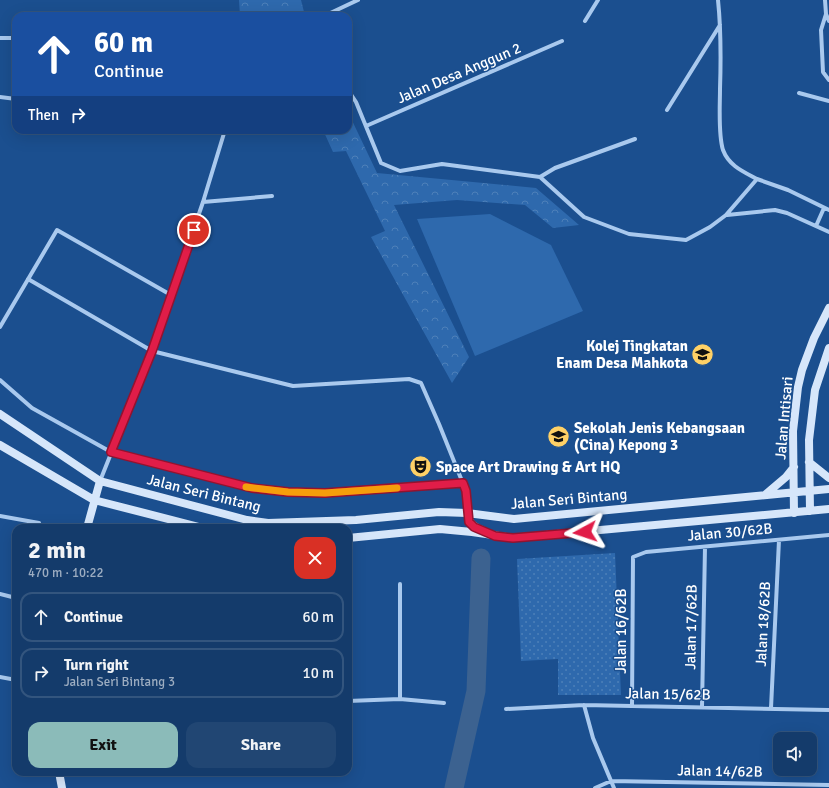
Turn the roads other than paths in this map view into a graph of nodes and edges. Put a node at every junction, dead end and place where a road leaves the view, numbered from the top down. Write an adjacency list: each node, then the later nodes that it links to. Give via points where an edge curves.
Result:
1 (358, 0): 5 (street)
2 (598, 0): 7 (street)
3 (718, 0): 9 (street)
4 (825, 0): 6 (street)
5 (332, 12)
6 (826, 14): 8 (street); 13 (street, via 821,30 823,72)
7 (585, 21)
8 (829, 21)
9 (720, 25): 19 (street); 24 (street, via 720,119 723,150 739,170)
10 (0, 38): 11 (street)
11 (12, 38)
12 (562, 41): 20 (street, Jalan Desa Anggun 2)
13 (829, 80)
14 (799, 93): 18 (street)
15 (352, 96): 20 (street)
16 (0, 97): 17 (street)
17 (12, 98)
18 (829, 101)
19 (667, 110)
20 (366, 126): 23 (street, via 381,163 400,171 442,164)
21 (224, 134): 26 (street)
22 (636, 139): 23 (street, via 555,168)
23 (540, 177): 28 (street, via 584,217 629,234 686,240)
24 (757, 179): 27 (street, via 788,190); 28 (street)
25 (272, 196): 26 (street)
26 (203, 202): 32 (street)
27 (827, 209): 29 (street)
28 (726, 215): 29 (street, via 775,210)
29 (816, 226): 30 (street)
30 (829, 232)
31 (28, 279): 32 (street, via 57,230); 34 (street); 36 (street)
32 (171, 295): 36 (street)
33 (829, 308): 42 (street, Jalan Intisari, via 814,338 798,387)
34 (0, 327)
35 (829, 348): 41 (street, Jalan Intisari, via 814,390)
36 (152, 351): 40 (street); 45 (street, via 294,386 409,379 415,381 423,388)
37 (0, 380): 40 (street, via 32,408)
38 (0, 414): 44 (street, Jalan Seri Bintang)
39 (0, 445): 50 (street)
40 (111, 452): 44 (street); 45 (street, via 252,488 288,492 325,493)
41 (809, 462): 43 (street); 48 (street, Jalan Intisari)
42 (794, 467): 47 (street, Jalan Intisari); 49 (street)
43 (829, 478)
44 (100, 480): 50 (street); 53 (street, Jalan Seri Bintang, via 247,520 268,523 356,520 439,512)
45 (463, 483): 53 (street)
46 (829, 489): 48 (street, Jalan Seri Bintang)
47 (793, 492): 48 (street, Jalan Seri Bintang); 49 (street, Jalan Seri Bintang); 54 (street, Jalan Intisari)
48 (809, 492): 52 (street, Jalan Intisari)
49 (766, 495): 53 (street, Jalan Seri Bintang, via 514,519)
50 (94, 500): 57 (street); 58 (street)
51 (829, 509): 52 (street)
52 (810, 511): 54 (street)
53 (467, 513): 60 (street, via 469,522 474,527)
54 (794, 513): 60 (street, via 513,538)
55 (0, 516): 56 (street)
56 (39, 523)
57 (88, 524)
58 (187, 524)
59 (829, 535): 62 (street, Jalan 30/62B)
60 (495, 536): 61 (street, via 440,529)
61 (352, 538)
62 (779, 540): 63 (street, Jalan 30/62B); 76 (street, Jalan 18/62B)
63 (705, 547): 64 (street, Jalan 30/62B, via 646,552); 75 (street, Jalan 17/62B)
64 (634, 557): 74 (street, Jalan 16/62B)
65 (400, 584): 70 (street)
66 (0, 594): 67 (street)
67 (12, 597)
68 (0, 677): 69 (street)
69 (12, 679)
70 (400, 699): 71 (street); 72 (street)
71 (352, 701)
72 (444, 703)
73 (584, 705): 74 (street, Jalan 15/62B); 77 (street, Jalan 15/62B); 80 (street, via 593,738)
74 (632, 706): 75 (street, Jalan 15/62B)
75 (702, 707): 76 (street, Jalan 15/62B)
76 (771, 708): 78 (street, Jalan 15/62B)
77 (506, 709)
78 (829, 710)
79 (60, 776): 83 (street)
80 (611, 781): 82 (street, Jalan 14/62B); 84 (street); 85 (street)
81 (829, 785): 82 (street, Jalan 14/62B)
82 (795, 786)
83 (62, 788)
84 (595, 788)
85 (614, 788)

